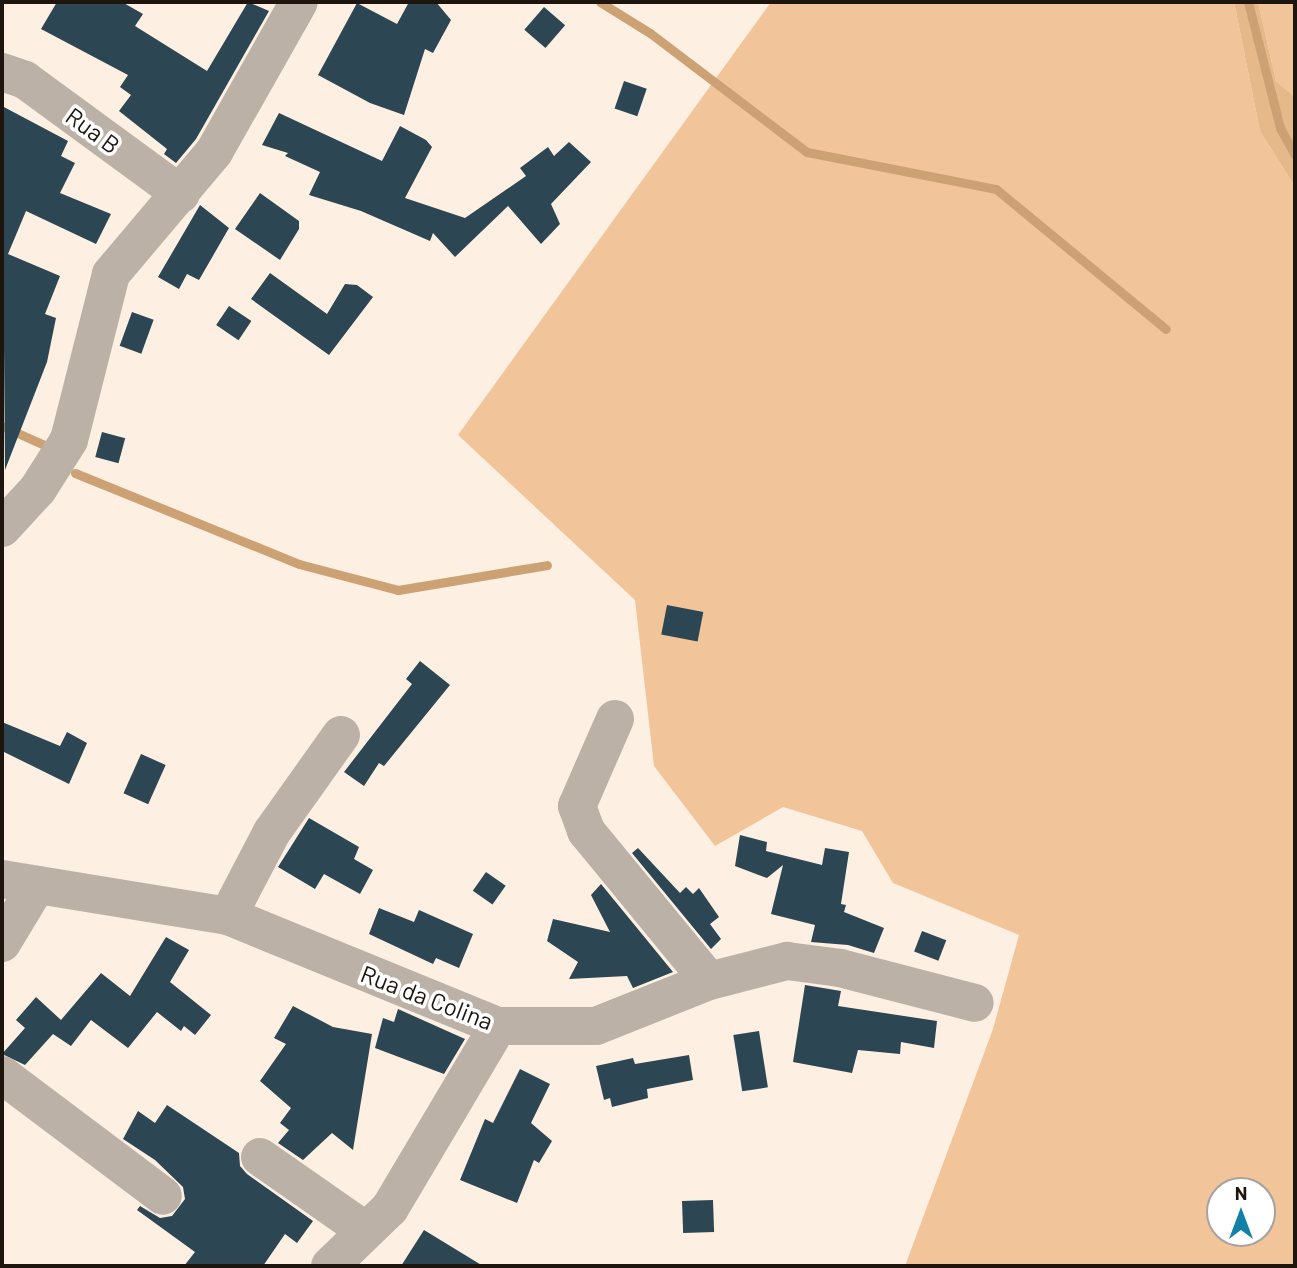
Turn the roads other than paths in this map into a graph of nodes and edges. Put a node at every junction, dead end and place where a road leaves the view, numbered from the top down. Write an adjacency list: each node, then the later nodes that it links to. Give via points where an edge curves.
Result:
1 (299, 2): 3 (street, via 214,152)
2 (2, 72): 3 (street, Rua B, via 24,80)
3 (181, 194): 4 (street, via 111,274 69,440 38,489)
4 (2, 528)
5 (615, 719): 10 (street, via 577,806 586,831)
6 (341, 735): 8 (street, via 272,832)
7 (19, 882): 8 (street, Rua da Colina); 9 (street)
8 (228, 916): 12 (street, Rua da Colina)
9 (2, 943)
10 (709, 981): 11 (street, Rua da Colina, via 787,961 840,968); 12 (street, Rua da Colina, via 596,1026)
11 (975, 1003)
12 (498, 1026): 16 (street, via 390,1208)
13 (2, 1075): 15 (street)
14 (260, 1157): 16 (street)
15 (163, 1196)
16 (366, 1231): 17 (street)
17 (330, 1266)

